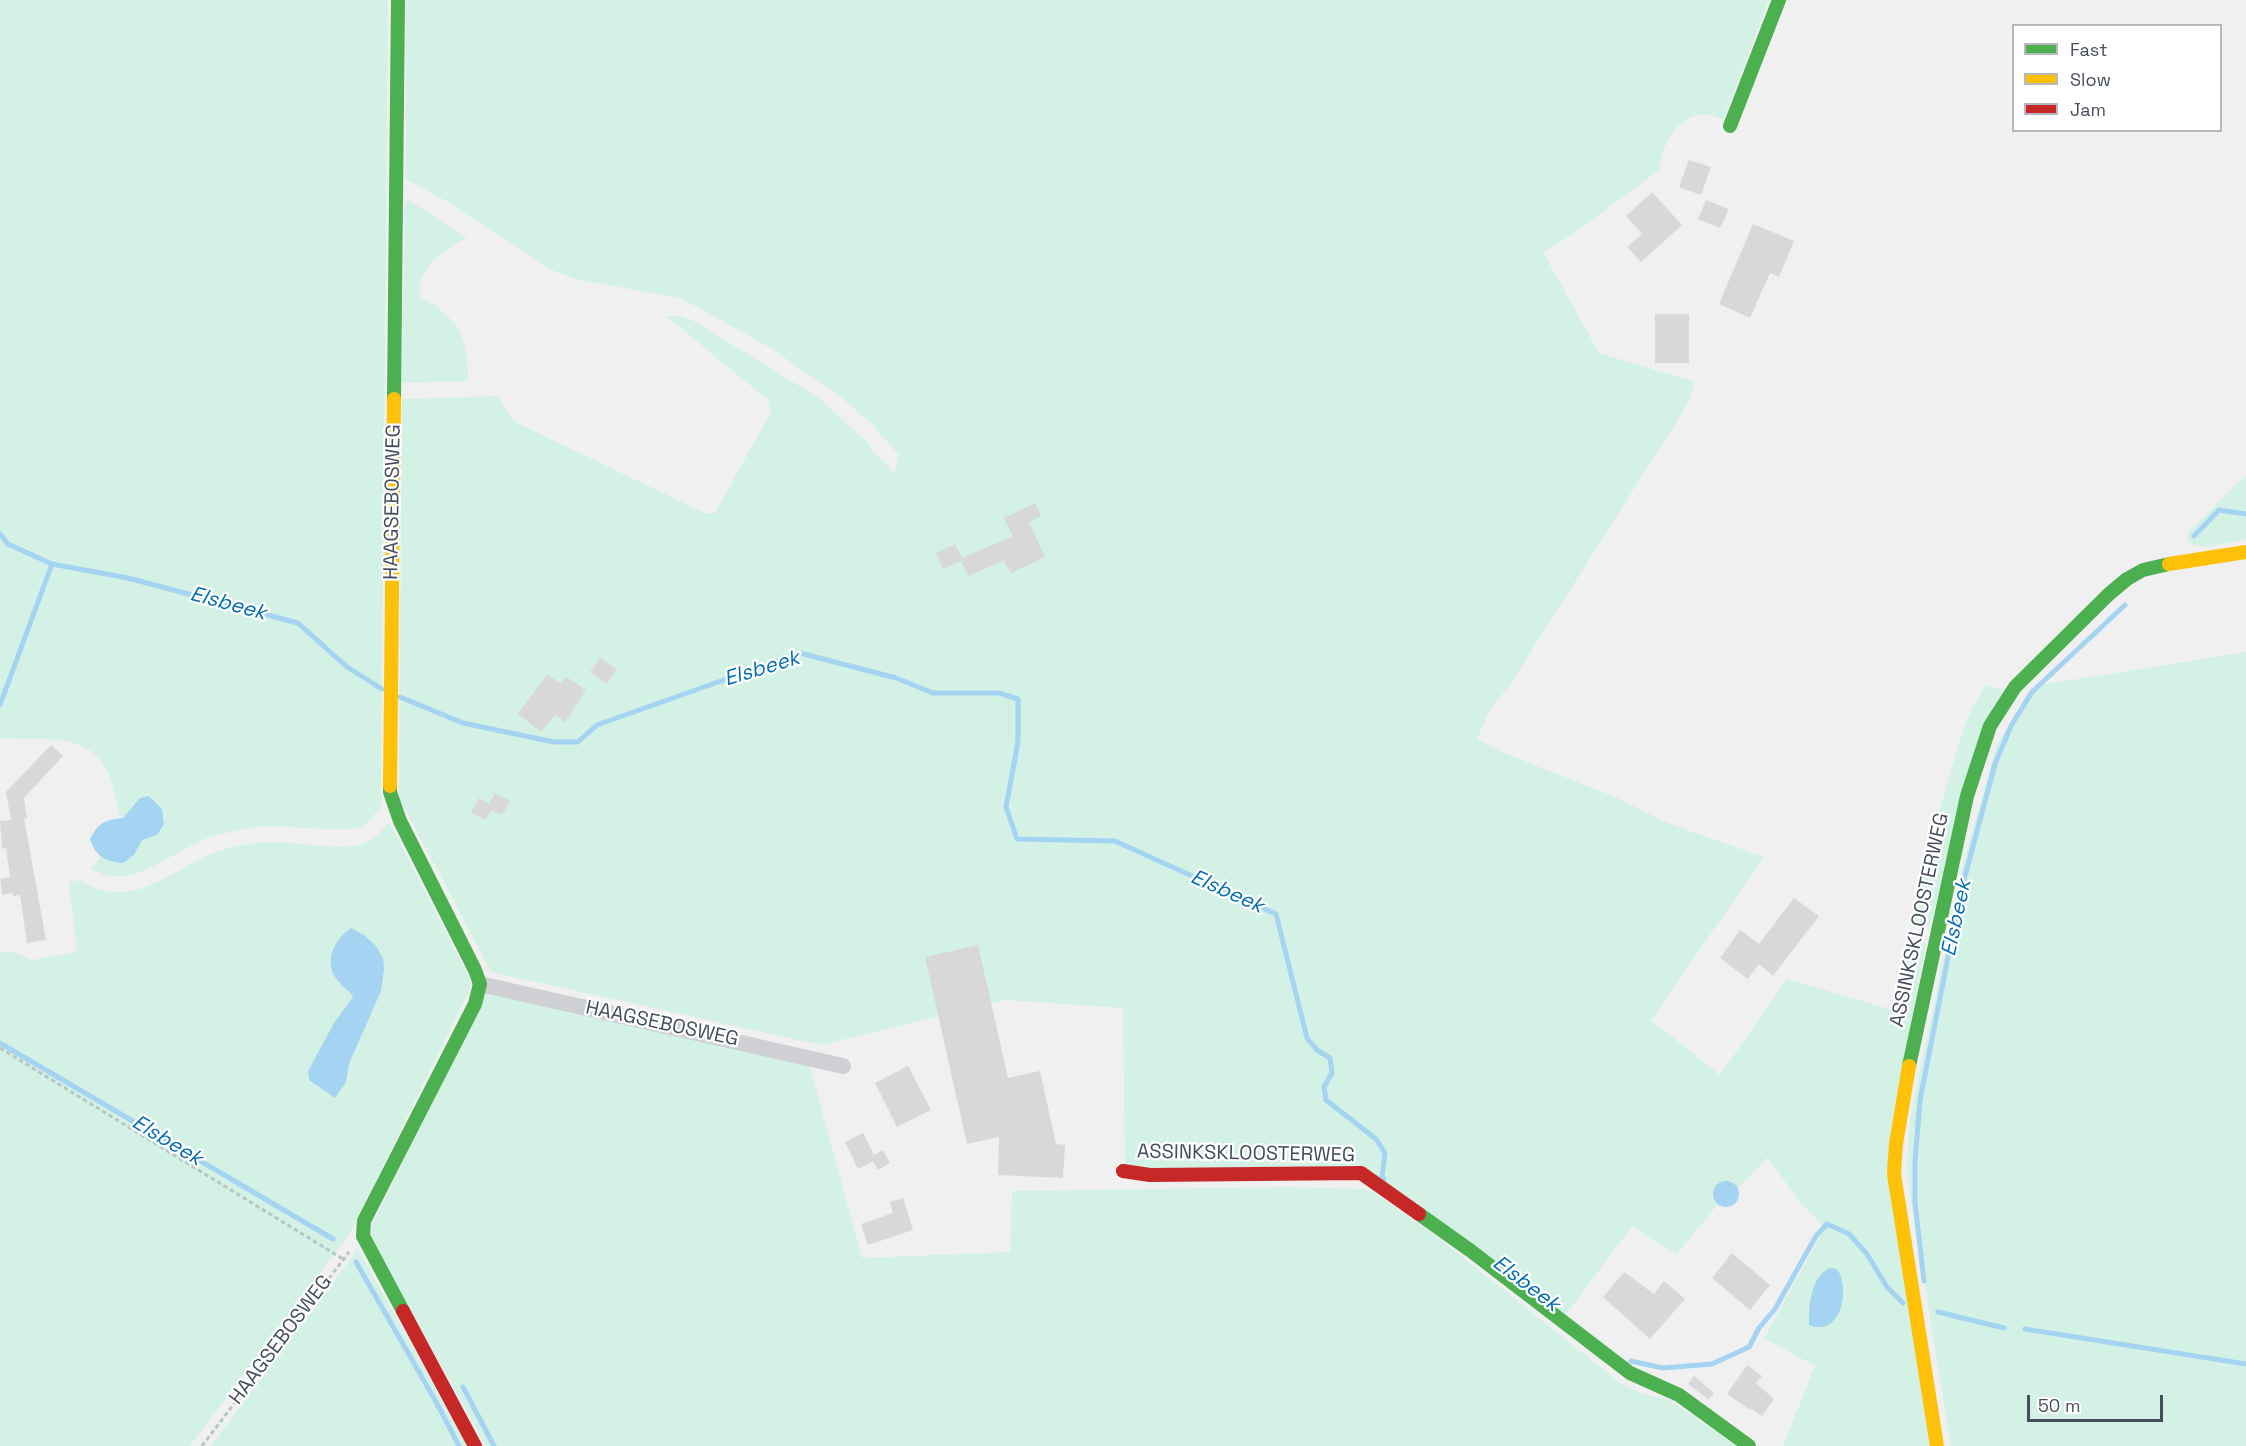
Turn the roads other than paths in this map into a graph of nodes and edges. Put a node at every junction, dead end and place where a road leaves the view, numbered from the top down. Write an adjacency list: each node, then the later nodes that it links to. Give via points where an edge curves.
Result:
1 (398, 0): 5 (street, HAAGSEBOSWEG, via 390,792 400,821)
2 (1779, 0): 3 (street)
3 (1730, 126)
4 (2246, 552): 10 (street, ASSINKSKLOOSTERWEG, via 2160,565 2127,579 2015,687 1990,726 1967,795 1913,1043 1896,1144 1894,1174)
5 (480, 984): 6 (street, HAAGSEBOSWEG); 8 (street, via 475,1004 364,1221 363,1236)
6 (843, 1066)
7 (1123, 1171): 9 (street, ASSINKSKLOOSTERWEG, via 1150,1175 1361,1173 1471,1251 1630,1373 1678,1395)
8 (475, 1446)
9 (1749, 1446)
10 (1937, 1446)

